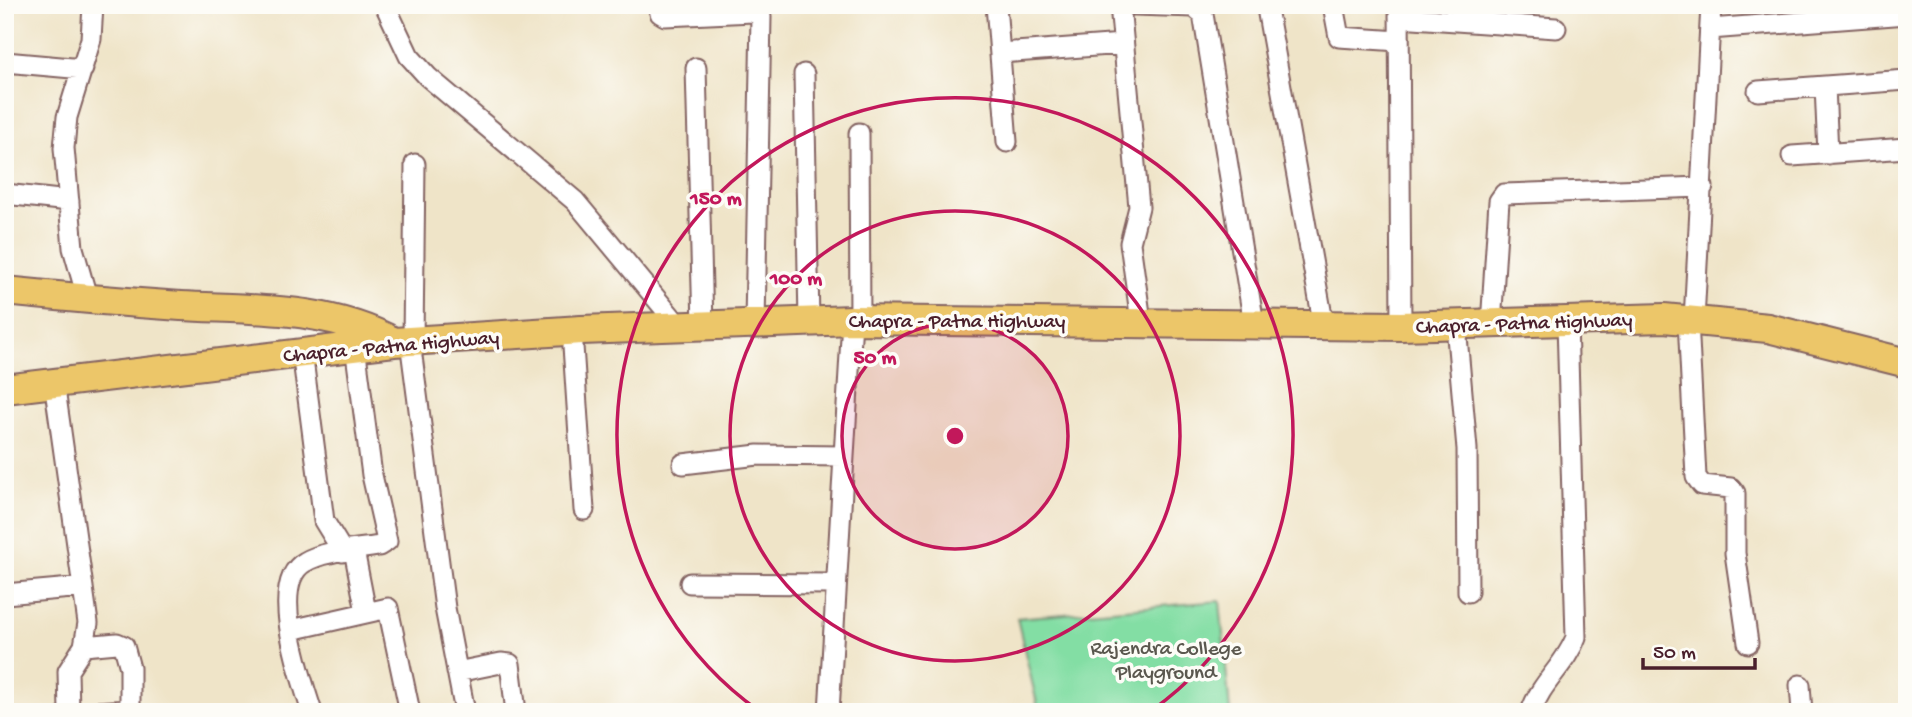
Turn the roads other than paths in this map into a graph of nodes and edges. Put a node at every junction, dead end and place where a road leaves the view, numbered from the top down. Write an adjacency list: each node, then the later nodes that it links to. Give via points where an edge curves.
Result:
1 (93, 5): 20 (street)
2 (384, 5): 47 (street, via 402,45 428,77 575,201)
3 (658, 5): 44 (street, via 665,16 753,12 761,17)
4 (996, 5): 17 (street)
5 (1120, 5): 16 (street)
6 (1135, 5): 45 (street, via 1194,7 1203,14)
7 (1333, 5): 15 (street, via 1339,37)
8 (1711, 5): 14 (street)
9 (1399, 11): 13 (street); 15 (street)
10 (1852, 12): 12 (street); 14 (street)
11 (1268, 14): 50 (street)
12 (1907, 14)
13 (1556, 28)
14 (1710, 29): 31 (street)
15 (1399, 41): 48 (street)
16 (1123, 44): 17 (street); 42 (street, via 1139,207 1130,243)
17 (1000, 53): 26 (street)
18 (5, 62): 20 (street)
19 (696, 68): 47 (street)
20 (83, 69): 33 (street, via 66,129)
21 (804, 74): 41 (street)
22 (1907, 80): 23 (street)
23 (1825, 86): 24 (street); 28 (street)
24 (1758, 91)
25 (859, 133): 39 (street)
26 (1007, 142)
27 (1907, 148): 28 (street)
28 (1828, 153): 29 (street)
29 (1792, 156)
30 (415, 164): 52 (street)
31 (1703, 187): 40 (street); 46 (street, via 1504,194 1499,201)
32 (5, 194): 33 (street)
33 (69, 201): 35 (street, via 73,248)
34 (5, 279): 35 (street)
35 (85, 289): 38 (street)
36 (5, 291): 38 (highway)
37 (5, 305): 38 (street, via 181,316)
38 (247, 309): 52 (highway, via 321,314)
39 (856, 320): 41 (highway, Chapra - Patna Highway); 42 (highway, Chapra - Patna Highway); 58 (street)
40 (1691, 320): 43 (highway, Chapra - Patna Highway); 55 (highway, Chapra - Patna Highway, via 1768,328); 69 (street, via 1696,477 1702,485 1731,488 1735,493 1735,553)
41 (809, 321): 44 (highway, Chapra - Patna Highway)
42 (1141, 321): 45 (highway, Chapra - Patna Highway)
43 (1567, 321): 46 (highway, Chapra - Patna Highway); 81 (street, via 1576,637)
44 (755, 323): 47 (highway, Chapra - Patna Highway)
45 (1254, 324): 50 (highway, Chapra - Patna Highway)
46 (1491, 325): 49 (highway, Chapra - Patna Highway)
47 (691, 326): 51 (highway, Chapra - Patna Highway)
48 (1401, 326): 49 (highway, Chapra - Patna Highway); 50 (highway, Chapra - Patna Highway)
49 (1456, 326): 65 (street, via 1467,449)
50 (1324, 327)
51 (572, 331): 52 (highway, Chapra - Patna Highway); 60 (street)
52 (405, 341): 53 (highway, Chapra - Patna Highway); 71 (street)
53 (355, 346): 54 (highway, Chapra - Patna Highway); 61 (street, via 387,541)
54 (302, 352): 56 (highway, Chapra - Patna Highway); 61 (street, via 324,521)
55 (1907, 363)
56 (54, 382): 57 (highway, Chapra - Patna Highway); 64 (street)
57 (5, 389)
58 (844, 456): 59 (street, via 758,455); 63 (street)
59 (683, 464)
60 (584, 510)
61 (349, 551): 67 (street); 68 (street, via 306,561 293,574 287,596)
62 (690, 583): 63 (street)
63 (836, 584): 80 (street)
64 (83, 587): 66 (street); 70 (street, via 88,623)
65 (1468, 593)
66 (5, 594)
67 (366, 612): 68 (street); 77 (street, via 386,607 390,611)
68 (291, 630): 76 (street)
69 (1748, 643)
70 (84, 646): 73 (street, via 124,646 130,668); 74 (street, via 68,671)
71 (457, 672): 78 (street); 79 (street, via 510,664)
72 (1800, 685): 82 (street)
73 (130, 711): 75 (street)
74 (69, 712)
75 (94, 712)
76 (312, 712)
77 (410, 712)
78 (464, 712)
79 (516, 712)
80 (829, 712)
81 (1531, 712)
82 (1802, 712)

